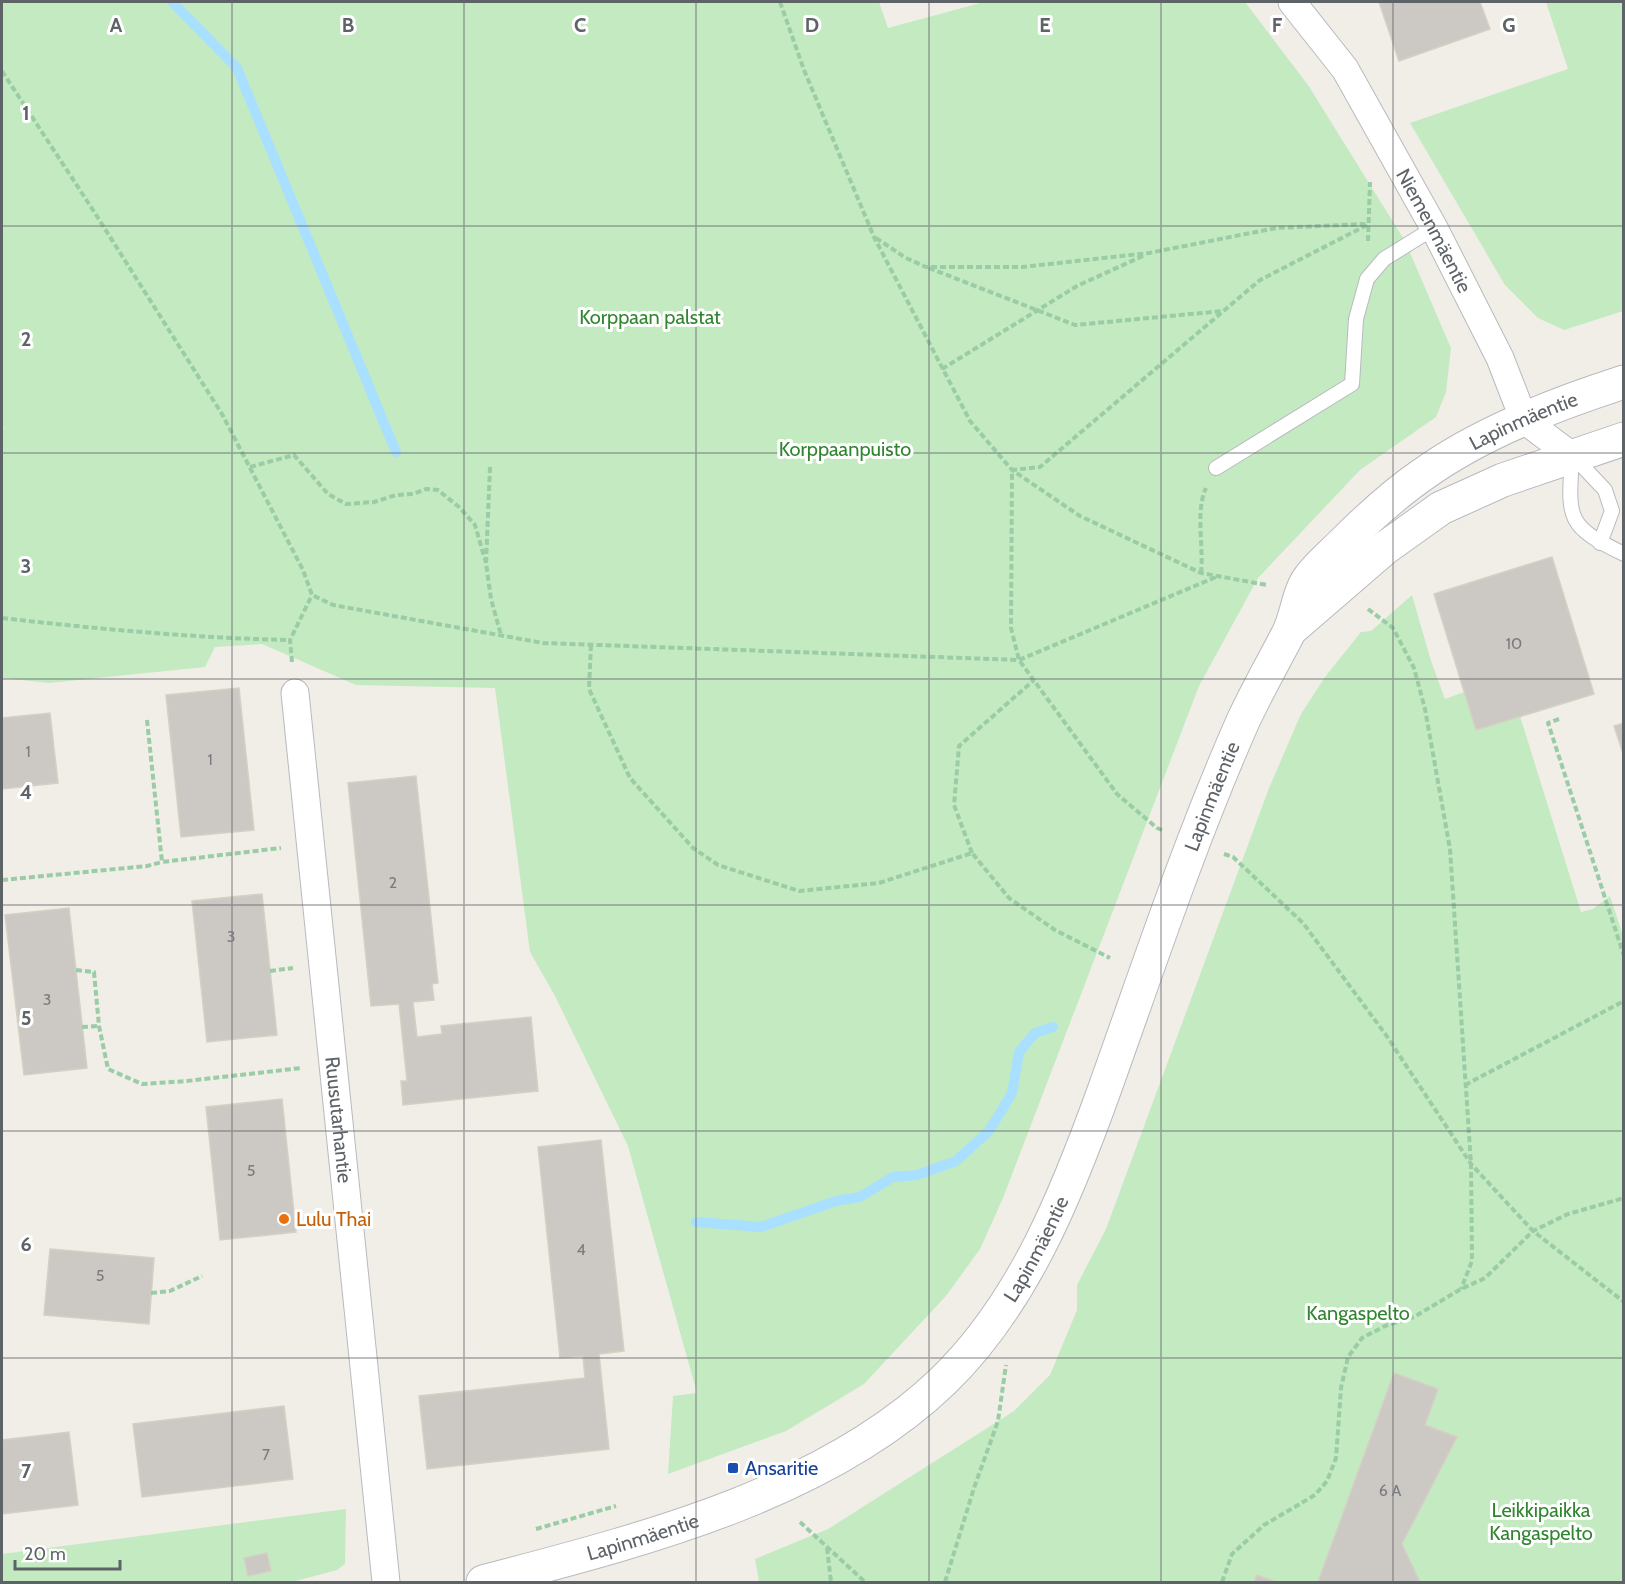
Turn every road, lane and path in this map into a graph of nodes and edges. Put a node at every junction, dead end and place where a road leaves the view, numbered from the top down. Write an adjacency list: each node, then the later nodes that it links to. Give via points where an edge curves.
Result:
1 (780, 2): 7 (path)
2 (1292, 2): 6 (street, Niemenmäentie, via 1345,69)
3 (2, 71): 19 (path, via 216,404)
4 (1371, 171): 5 (path)
5 (1369, 224): 8 (path, via 1276,228); 10 (path); 12 (path, via 1260,280)
6 (1434, 228): 10 (lane, via 1384,259); 15 (street, Niemenmäentie, via 1500,358)
7 (874, 237): 9 (path); 13 (path)
8 (1149, 253): 9 (path, via 1022,267); 11 (path, via 1077,286)
9 (926, 267): 11 (path)
10 (1367, 279): 20 (lane, via 1356,319 1352,384)
11 (1040, 311): 12 (path, via 1076,325); 13 (path)
12 (1224, 311): 21 (path, via 1040,467)
13 (942, 369): 21 (path, via 970,421)
14 (1623, 382): 15 (street, Lapinmäentie)
15 (1524, 420): 17 (street); 31 (street, Lapinmäentie, via 1422,474 1360,525 1307,580)
16 (1623, 439): 17 (street, Lapinmäentie)
17 (1572, 456): 22 (lane, via 1569,503 1576,525); 22 (lane, via 1605,490 1612,510); 31 (street, Lapinmäentie, via 1503,480 1441,508 1385,548)
18 (490, 466): 24 (path)
19 (250, 467): 24 (path, via 294,455 328,494 346,504 438,490 475,525); 28 (path)
20 (1216, 468): 25 (path, via 1200,499)
21 (1012, 470): 25 (path, via 1080,516); 35 (path, via 1011,628)
22 (1600, 543): 23 (lane)
23 (1623, 554)
24 (486, 563): 32 (path)
25 (1201, 573): 26 (path)
26 (1216, 577): 27 (path); 35 (path)
27 (1271, 586)
28 (312, 595): 32 (path, via 333,605); 33 (path)
29 (1366, 607): 53 (path, via 1393,628 1414,668 1425,709 1449,849)
30 (2, 618): 33 (path, via 105,630)
31 (1290, 630): 66 (street, Lapinmäentie, via 1244,720 1193,841 1091,1128 1054,1218 981,1339 943,1381 894,1422 796,1481)
32 (501, 635): 34 (path, via 543,643)
33 (291, 640): 37 (path)
34 (591, 645): 35 (path); 42 (path, via 589,688 630,778 693,848 718,865 799,891 879,883)
35 (1019, 660): 36 (path)
36 (1034, 680): 40 (path, via 1117,794); 42 (path, via 959,746 954,806)
37 (295, 693): 41 (street, Ruusutarhantie)
38 (1559, 719): 46 (path, via 1548,723)
39 (147, 720): 44 (path)
40 (1157, 828)
41 (311, 847): 44 (path); 52 (street, Ruusutarhantie)
42 (972, 853): 47 (path, via 1009,898 1055,930)
43 (1233, 857): 54 (path, via 1303,923 1386,1035)
44 (162, 862): 45 (path)
45 (2, 880)
46 (1623, 956)
47 (1110, 958)
48 (76, 970): 50 (path, via 94,972)
49 (1623, 1001): 53 (path)
50 (99, 1026): 51 (path); 52 (path, via 108,1070 142,1084)
51 (82, 1027)
52 (334, 1063): 67 (street, Ruusutarhantie)
53 (1465, 1085): 54 (path)
54 (1471, 1164): 56 (path); 58 (path, via 1472,1261)
55 (1623, 1198): 56 (path, via 1568,1214)
56 (1533, 1231): 58 (path, via 1485,1278); 60 (path)
57 (202, 1276): 59 (path, via 170,1291)
58 (1461, 1289): 72 (path, via 1414,1317 1362,1338 1345,1367 1336,1458 1327,1481 1315,1495 1264,1525 1232,1554)
59 (151, 1293)
60 (1623, 1302)
61 (1006, 1365): 71 (path, via 998,1421)
62 (617, 1506): 64 (path)
63 (800, 1522): 65 (path)
64 (530, 1531)
65 (826, 1547): 69 (path); 70 (path)
66 (543, 1575): 68 (street, Lapinmäentie)
67 (386, 1582)
68 (483, 1582)
69 (831, 1582)
70 (865, 1582)
71 (945, 1582)
72 (1222, 1582)

